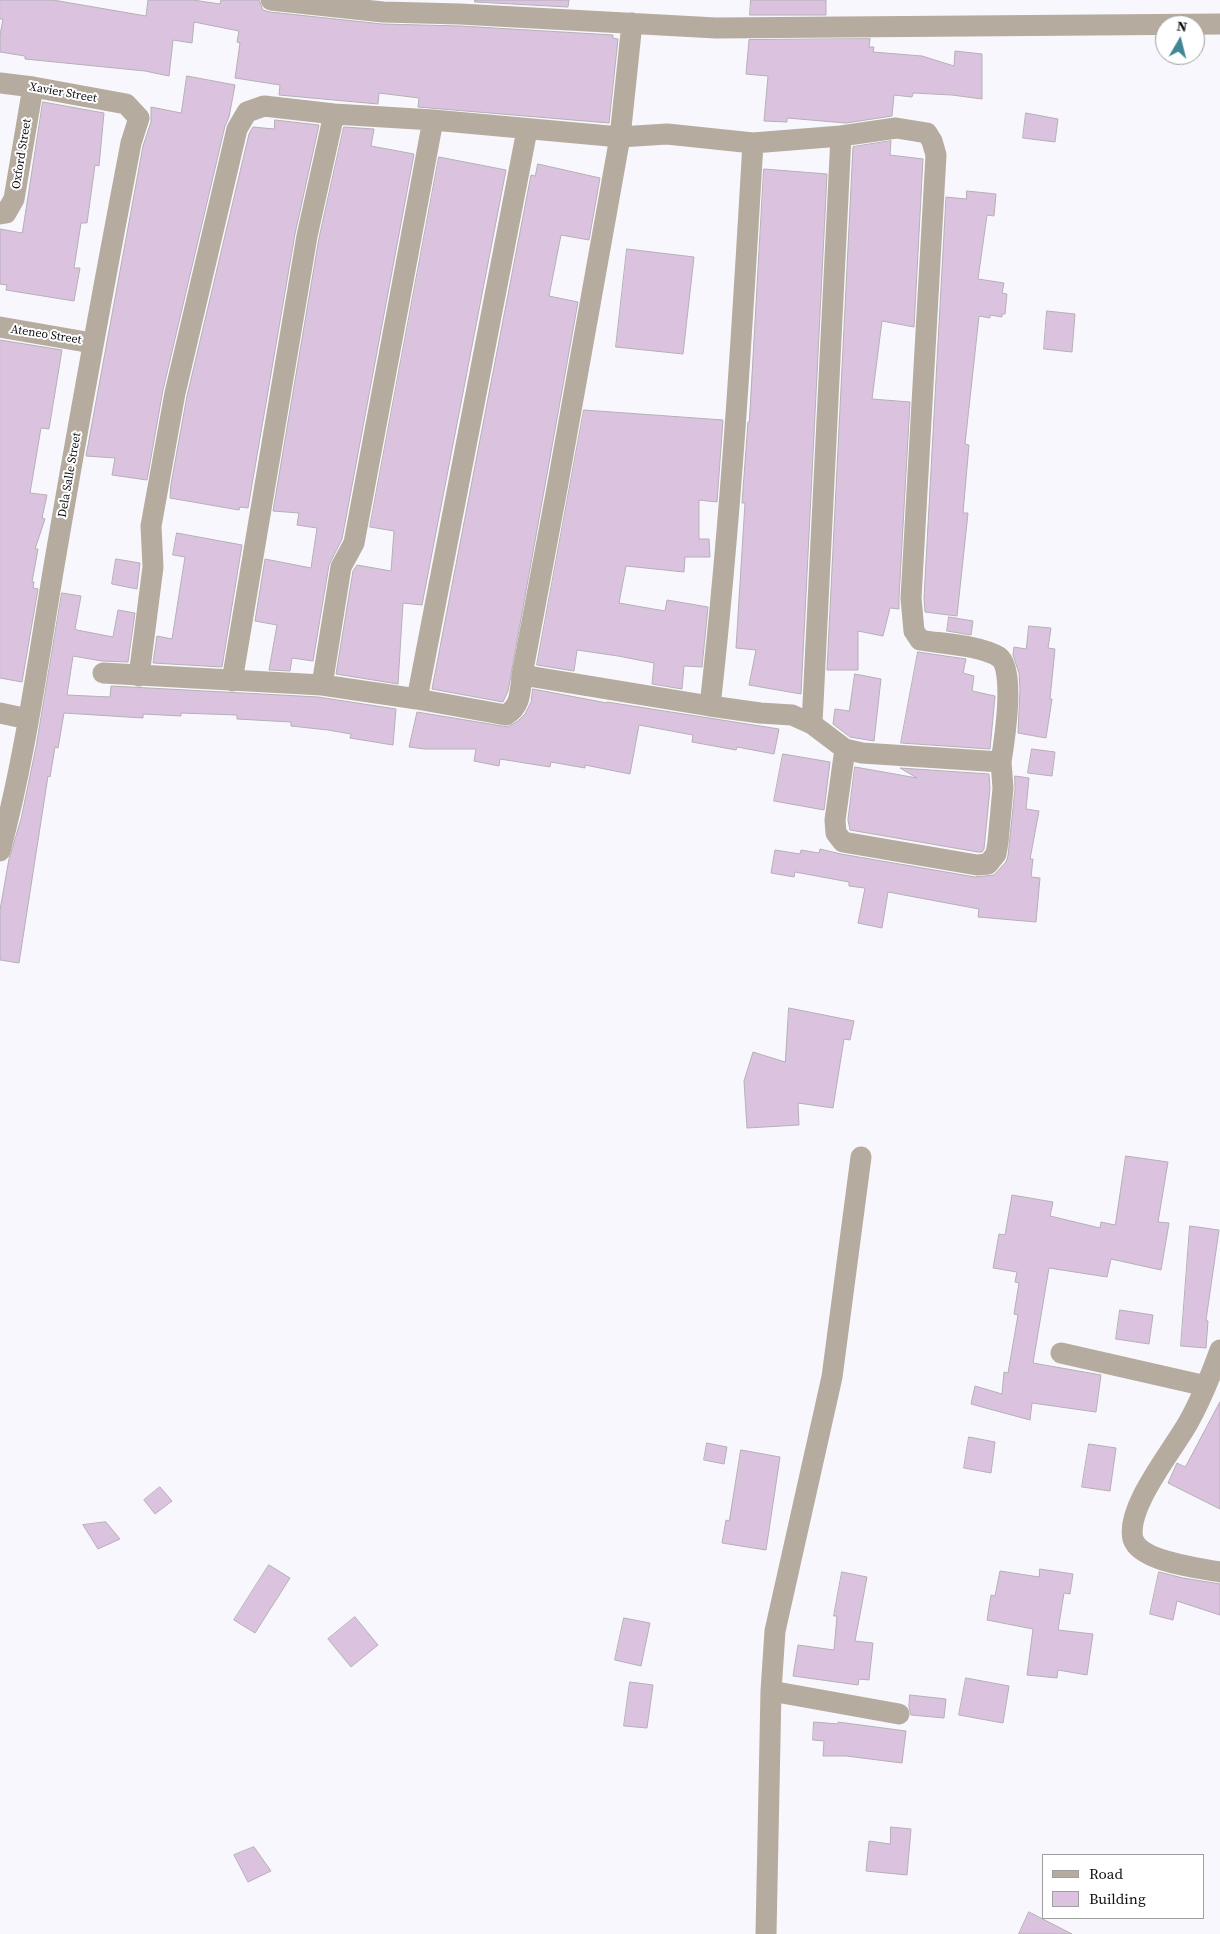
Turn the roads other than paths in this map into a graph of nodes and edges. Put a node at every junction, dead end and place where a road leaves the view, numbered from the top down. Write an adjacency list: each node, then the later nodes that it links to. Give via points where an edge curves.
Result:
1 (271, 0): 2 (street, via 383,12)
2 (632, 22): 3 (street, via 716,28); 11 (street)
3 (1220, 24)
4 (0, 83): 5 (street, Xavier Street)
5 (33, 87): 6 (street, Xavier Street); 13 (street, Oxford Street, via 14,199 6,212)
6 (126, 104): 15 (street, Dela Salle Street, via 139,118 131,143)
7 (334, 114): 8 (street); 18 (street, via 264,106 248,112 237,129 175,393 151,526 153,567); 19 (street, via 306,236)
8 (433, 120): 9 (street); 20 (street, via 354,544 342,567)
9 (527, 130): 11 (street); 21 (street)
10 (841, 136): 12 (street); 25 (street); 27 (street, via 896,128 927,133 936,155 912,617 914,631 920,640 989,652 1001,658 1008,683 1008,722)
11 (620, 137): 12 (street, via 667,134); 17 (street)
12 (753, 143): 22 (street, via 723,596)
13 (0, 214)
14 (0, 327): 15 (street, Ateneo Street)
15 (92, 342): 24 (street, Dela Salle Street)
16 (103, 673): 18 (street)
17 (522, 675): 21 (street, via 519,701 506,716); 22 (street)
18 (139, 676): 19 (street)
19 (232, 681): 20 (street)
20 (322, 686): 21 (street)
21 (417, 699)
22 (710, 706): 25 (street, via 792,715)
23 (0, 713): 24 (street)
24 (28, 719): 28 (street, Dela Salle Street)
25 (812, 724): 26 (street)
26 (845, 749): 27 (street); 27 (street, via 835,820 836,833 844,842 978,865 988,864 996,854)
27 (1001, 762)
28 (5, 811): 29 (street, Dela Salle Street)
29 (0, 851)
30 (861, 1157): 35 (street, via 832,1377 775,1631)
31 (1220, 1350): 33 (street)
32 (1061, 1353): 33 (street)
33 (1206, 1386): 34 (street, via 1187,1425 1142,1498 1134,1523 1133,1540 1152,1557)
34 (1220, 1572)
35 (771, 1691): 36 (street); 37 (street)
36 (899, 1714)
37 (766, 1934)

